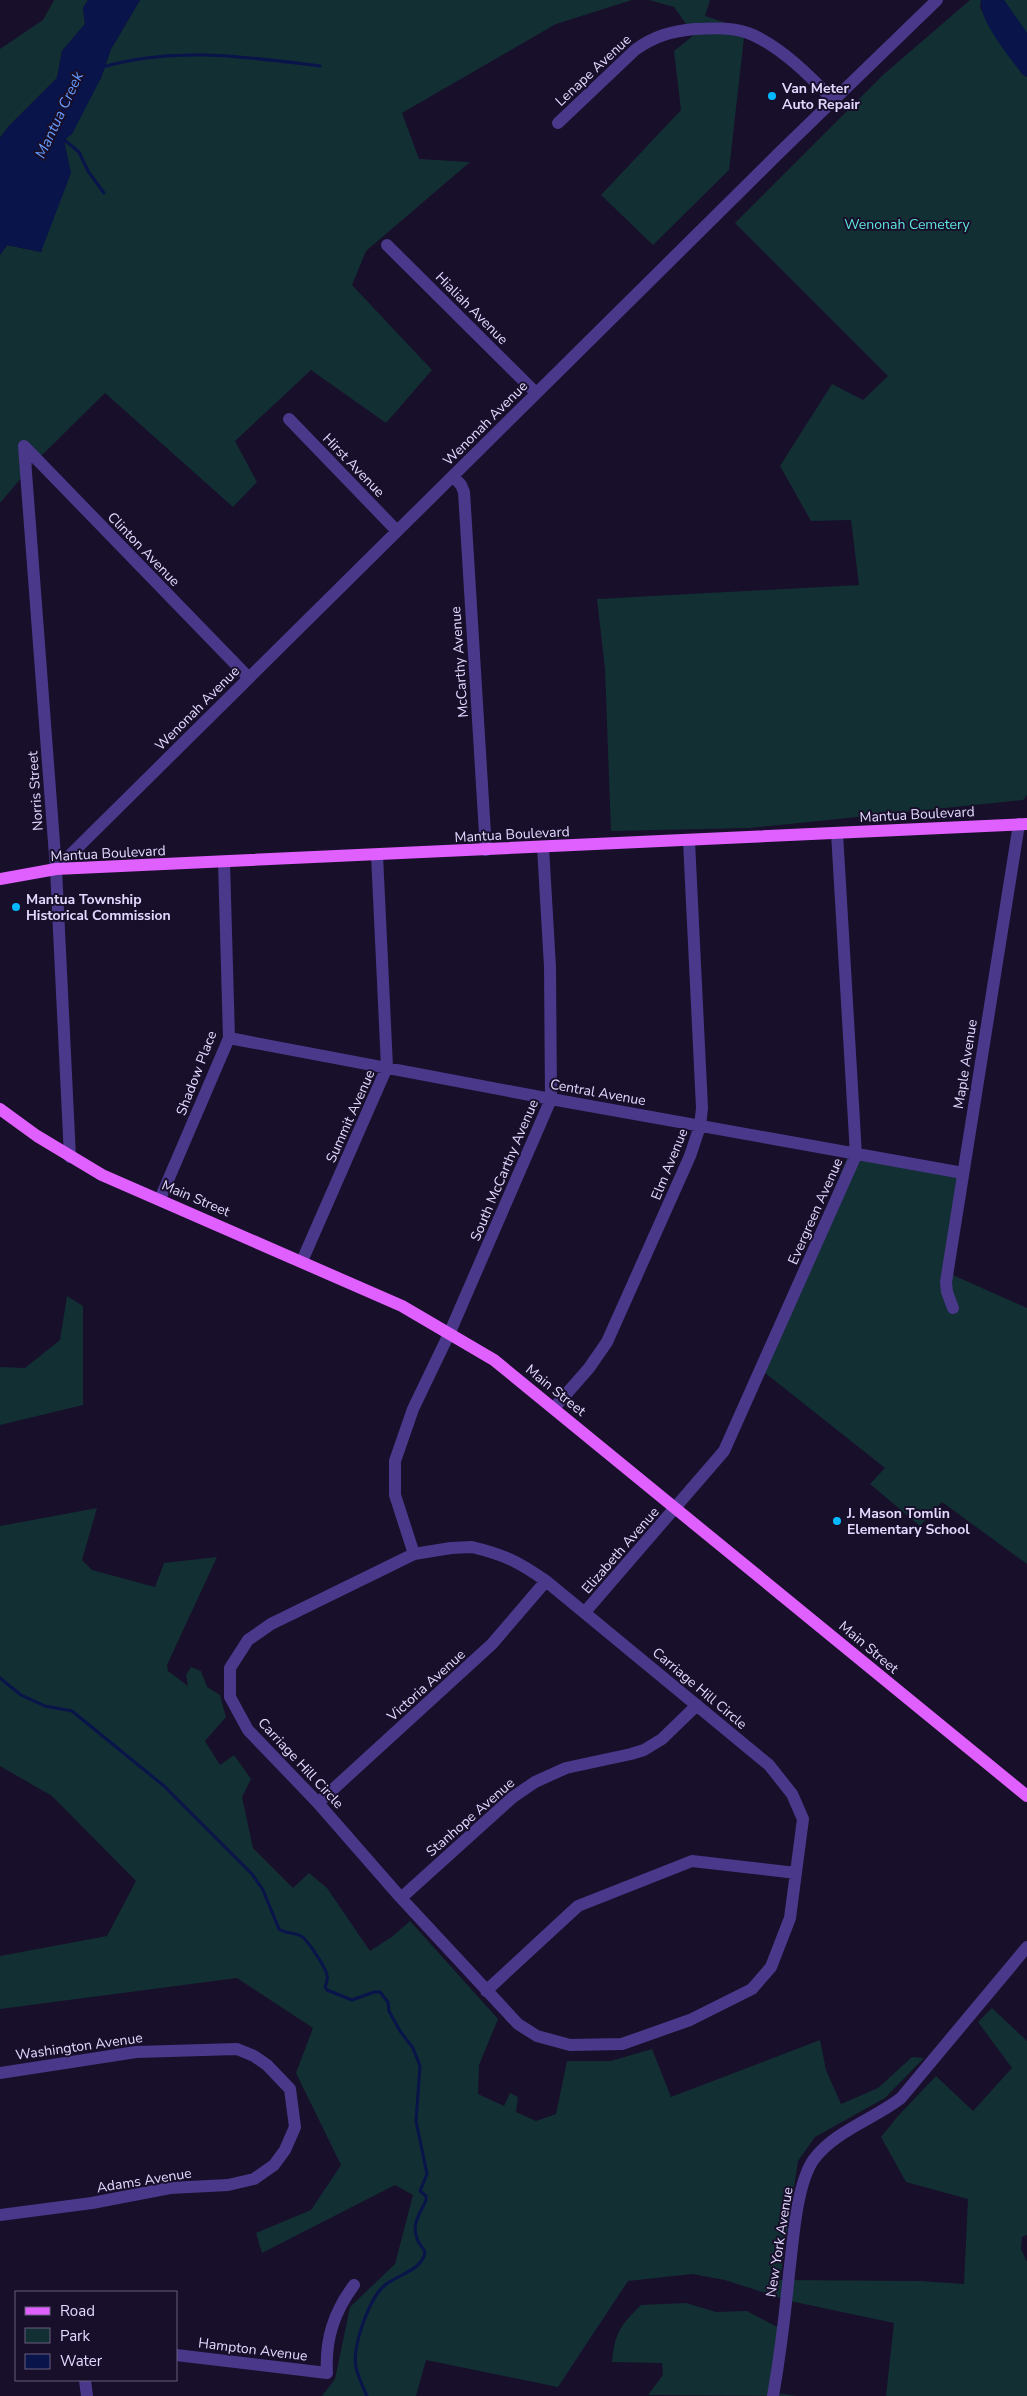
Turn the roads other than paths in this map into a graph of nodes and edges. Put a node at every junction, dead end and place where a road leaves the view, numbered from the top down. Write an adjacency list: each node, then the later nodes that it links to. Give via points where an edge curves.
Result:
1 (937, 0): 2 (street, Wenonah Avenue)
2 (833, 100): 3 (street, Lenape Avenue, via 795,64 752,34 735,30 682,30 649,40 635,50); 5 (street, Wenonah Avenue)
3 (558, 123)
4 (387, 245): 5 (street, Hialiah Avenue)
5 (536, 393): 8 (street, Wenonah Avenue)
6 (289, 419): 9 (street, Hirst Avenue)
7 (24, 454): 10 (street, Clinton Avenue, via 24,446); 18 (street, Norris Street)
8 (453, 476): 9 (street, Wenonah Avenue); 15 (street, McCarthy Avenue, via 464,492)
9 (396, 531): 10 (street, Wenonah Avenue)
10 (249, 678): 18 (street, Wenonah Avenue)
11 (1023, 824): 12 (main road, Mantua Boulevard); 27 (street, Maple Avenue)
12 (837, 833): 13 (main road, Mantua Boulevard); 25 (street, Evergreen Avenue)
13 (690, 841): 14 (main road, Mantua Boulevard); 24 (street, Elm Avenue, via 702,1108)
14 (543, 848): 15 (main road, Mantua Boulevard); 22 (street, South McCarthy Avenue, via 550,967)
15 (486, 850): 16 (main road, Mantua Boulevard)
16 (377, 855): 17 (main road, Mantua Boulevard); 21 (street, Summit Avenue)
17 (224, 862): 18 (main road, Mantua Boulevard); 20 (street, Shadow Place)
18 (56, 870): 19 (main road, Mantua Boulevard); 26 (street, Norris Street)
19 (0, 879)
20 (229, 1038): 21 (street, Central Avenue); 28 (street, Shadow Place)
21 (388, 1067): 22 (street, Central Avenue); 29 (street, Summit Avenue)
22 (550, 1099): 24 (street, Central Avenue); 31 (street, South McCarthy Avenue)
23 (0, 1109): 26 (main road, Main Street)
24 (700, 1126): 25 (street, Central Avenue); 32 (street, Elm Avenue, via 690,1156 607,1342)
25 (856, 1155): 27 (street, Central Avenue); 33 (street, Evergreen Avenue, via 732,1436 724,1451)
26 (70, 1157): 28 (main road, Main Street, via 102,1175)
27 (963, 1173): 30 (street, Maple Avenue, via 946,1282)
28 (160, 1199): 29 (main road, Main Street)
29 (302, 1261): 31 (main road, Main Street, via 402,1306)
30 (953, 1308)
31 (450, 1332): 32 (main road, Main Street, via 494,1360); 34 (street, South McCarthy Avenue, via 413,1409 395,1461 395,1496)
32 (554, 1408): 33 (main road, Main Street)
33 (677, 1508): 36 (street, Elizabeth Avenue); 38 (main road, Main Street)
34 (414, 1554): 35 (street, Carriage Hill Circle, via 472,1547 518,1562); 39 (street, Carriage Hill Circle, via 271,1624 248,1640 230,1668 230,1696 248,1730)
35 (546, 1581): 36 (street, Carriage Hill Circle); 39 (street, Victoria Avenue, via 492,1644)
36 (585, 1612): 37 (street, Carriage Hill Circle)
37 (697, 1706): 40 (street, Carriage Hill Circle, via 769,1765 792,1794 803,1819); 41 (street, Stanhope Avenue, via 662,1739 644,1750 566,1768 535,1782 513,1797)
38 (1027, 1796)
39 (318, 1803): 41 (street, Carriage Hill Circle)
40 (796, 1873): 43 (street, via 692,1861 578,1906); 43 (street, Carriage Hill Circle, via 790,1918 771,1967 752,1989 690,2020 622,2044 570,2045 537,2036 518,2024)
41 (401, 1898): 43 (street, Carriage Hill Circle)
42 (1027, 1946): 51 (street, New York Avenue, via 902,2098 835,2140 813,2160 804,2180 795,2227)
43 (486, 1991)
44 (0, 2073): 45 (street, Washington Avenue, via 136,2052 237,2049 267,2065 290,2089)
45 (295, 2127): 46 (street, Adams Avenue, via 274,2165 254,2180 228,2185 170,2188 92,2204)
46 (0, 2215)
47 (354, 2285): 48 (street, Hampton Avenue, via 339,2306 330,2335 327,2373)
48 (178, 2355)
49 (85, 2381): 50 (street)
50 (87, 2396)
51 (773, 2396)

